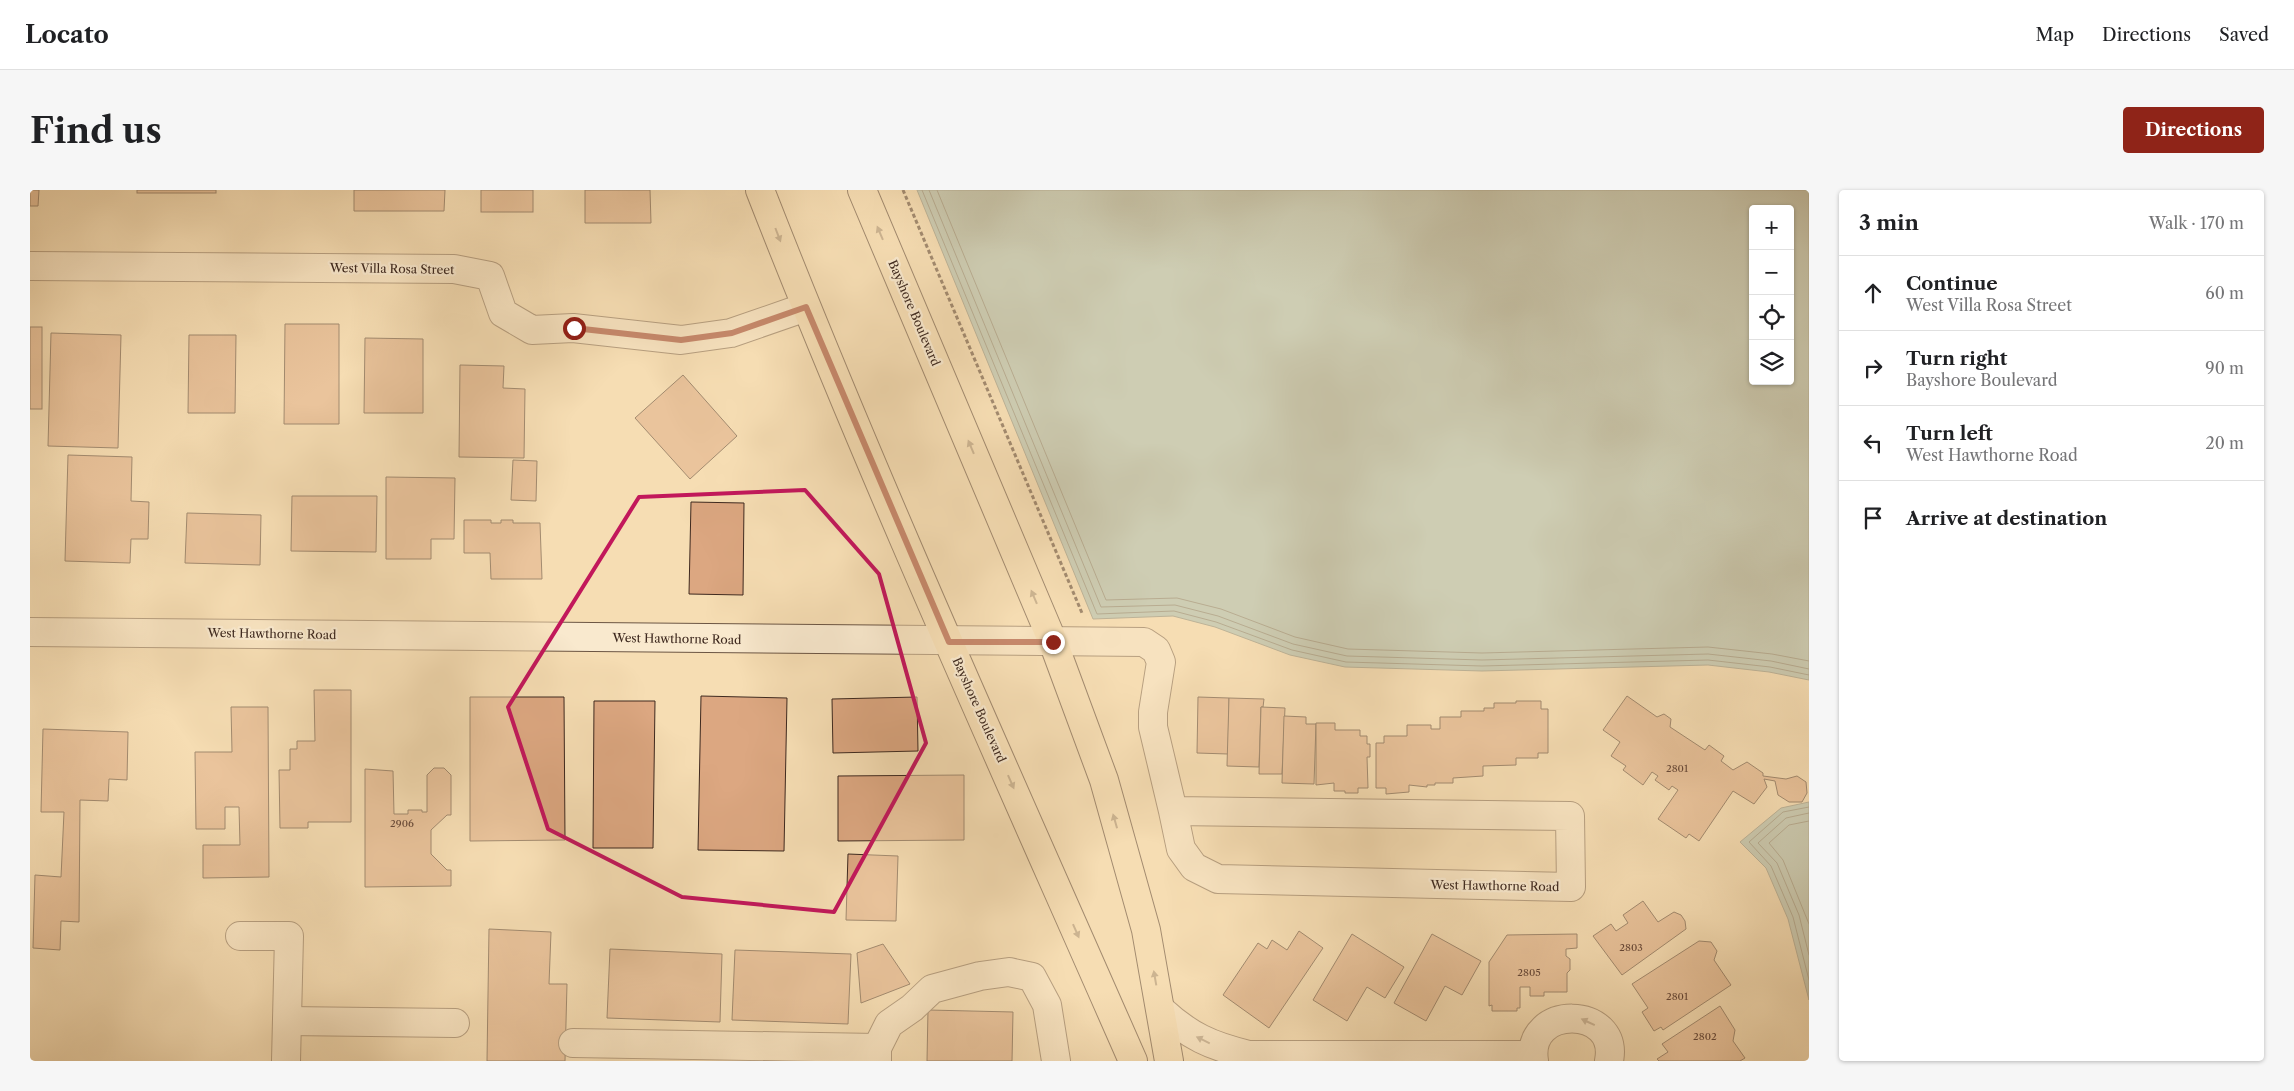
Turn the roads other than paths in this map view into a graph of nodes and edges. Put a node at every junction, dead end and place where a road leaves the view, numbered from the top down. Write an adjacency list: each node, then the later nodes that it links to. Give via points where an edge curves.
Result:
1 (760, 190): 4 (main road, Bayshore Boulevard, one-way to 4)
2 (862, 190): 7 (main road, Bayshore Boulevard, one-way to 2)
3 (30, 266): 4 (street, West Villa Rosa Street, via 454,269 490,276 503,313 532,330 574,328 681,340 732,333)
4 (806, 307): 6 (main road, Bayshore Boulevard)
5 (30, 632): 6 (street, West Hawthorne Road)
6 (949, 642): 7 (street, West Hawthorne Road); 13 (main road, Bayshore Boulevard, one-way to 13)
7 (1053, 642): 8 (street, West Hawthorne Road, via 1144,642 1156,650 1161,662 1153,727); 10 (main road, Bayshore Boulevard, one-way to 7, via 1146,930 1104,780)
8 (1173, 811): 8 (street, West Hawthorne Road, via 1181,849 1194,867 1218,879 1571,888 1570,816)
9 (240, 936): 11 (street, via 289,936)
10 (1160, 1010): 16 (street, one-way to 10, via 1180,1028); 22 (main road, Bayshore Boulevard)
11 (287, 1021): 12 (street); 18 (street)
12 (455, 1023)
13 (1119, 1028): 20 (main road); 21 (main road, Bayshore Boulevard)
14 (574, 1043): 15 (street)
15 (877, 1054): 19 (street, via 889,1024 932,989 1009,972 1032,977 1046,1005)
16 (1242, 1058): 17 (street)
17 (1534, 1058): 23 (street, one-way to 17, via 1608,1044 1603,1033 1584,1019 1572,1017 1549,1024 1536,1044)
18 (286, 1061)
19 (1056, 1061)
20 (1124, 1061)
21 (1133, 1061)
22 (1169, 1061)
23 (1609, 1061)

